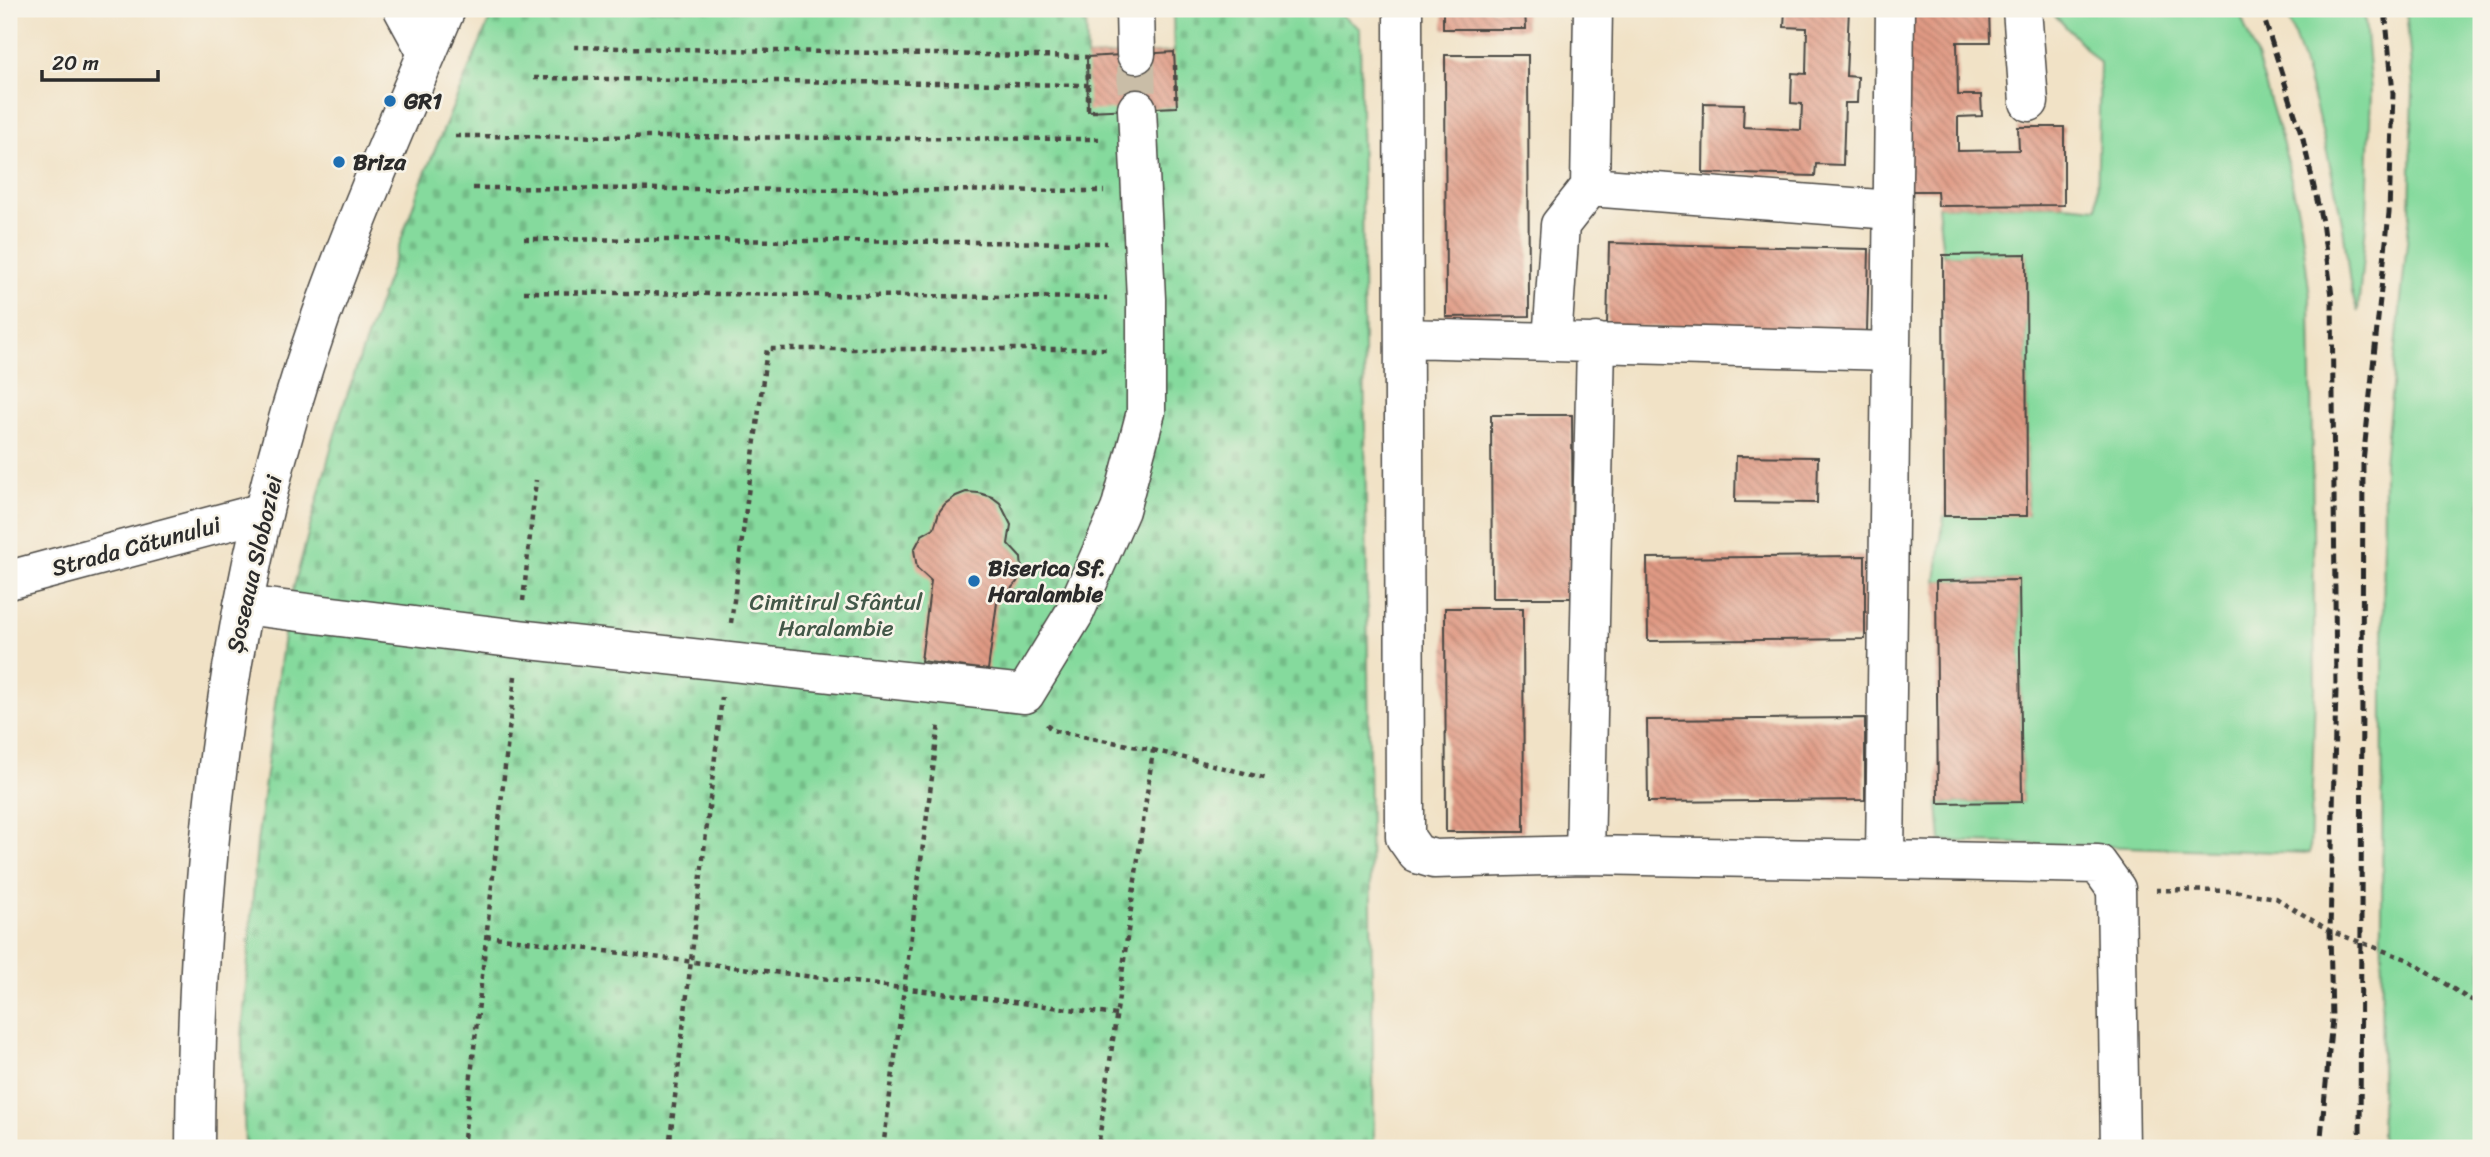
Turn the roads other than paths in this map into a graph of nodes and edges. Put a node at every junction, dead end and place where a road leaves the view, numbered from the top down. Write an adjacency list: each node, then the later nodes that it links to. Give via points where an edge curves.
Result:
1 (403, 9): 8 (street)
2 (446, 9): 8 (street, Șoseaua Sloboziei)
3 (1135, 9): 9 (street)
4 (1403, 9): 14 (street)
5 (1593, 9): 12 (street)
6 (1895, 9): 13 (street)
7 (2022, 9): 10 (street)
8 (427, 53): 18 (street, Șoseaua Sloboziei, via 321,316)
9 (1136, 54)
10 (2029, 102)
11 (1138, 124): 20 (street, via 1146,412 1120,510 1074,614 1025,694)
12 (1590, 187): 13 (street); 15 (street, via 1560,225)
13 (1892, 210): 17 (street)
14 (1404, 338): 15 (street); 21 (street, via 1405,837 1417,854 1434,859)
15 (1552, 341): 16 (street)
16 (1596, 342): 17 (street); 21 (street)
17 (1891, 351): 22 (street)
18 (263, 512): 19 (street, Strada Cătunului); 20 (street, Șoseaua Sloboziei)
19 (9, 580)
20 (243, 605): 23 (street, Șoseaua Sloboziei, via 229,684 202,915)
21 (1585, 855): 22 (street)
22 (1885, 860): 24 (street, via 2098,864 2116,889)
23 (195, 1148)
24 (2120, 1148)

